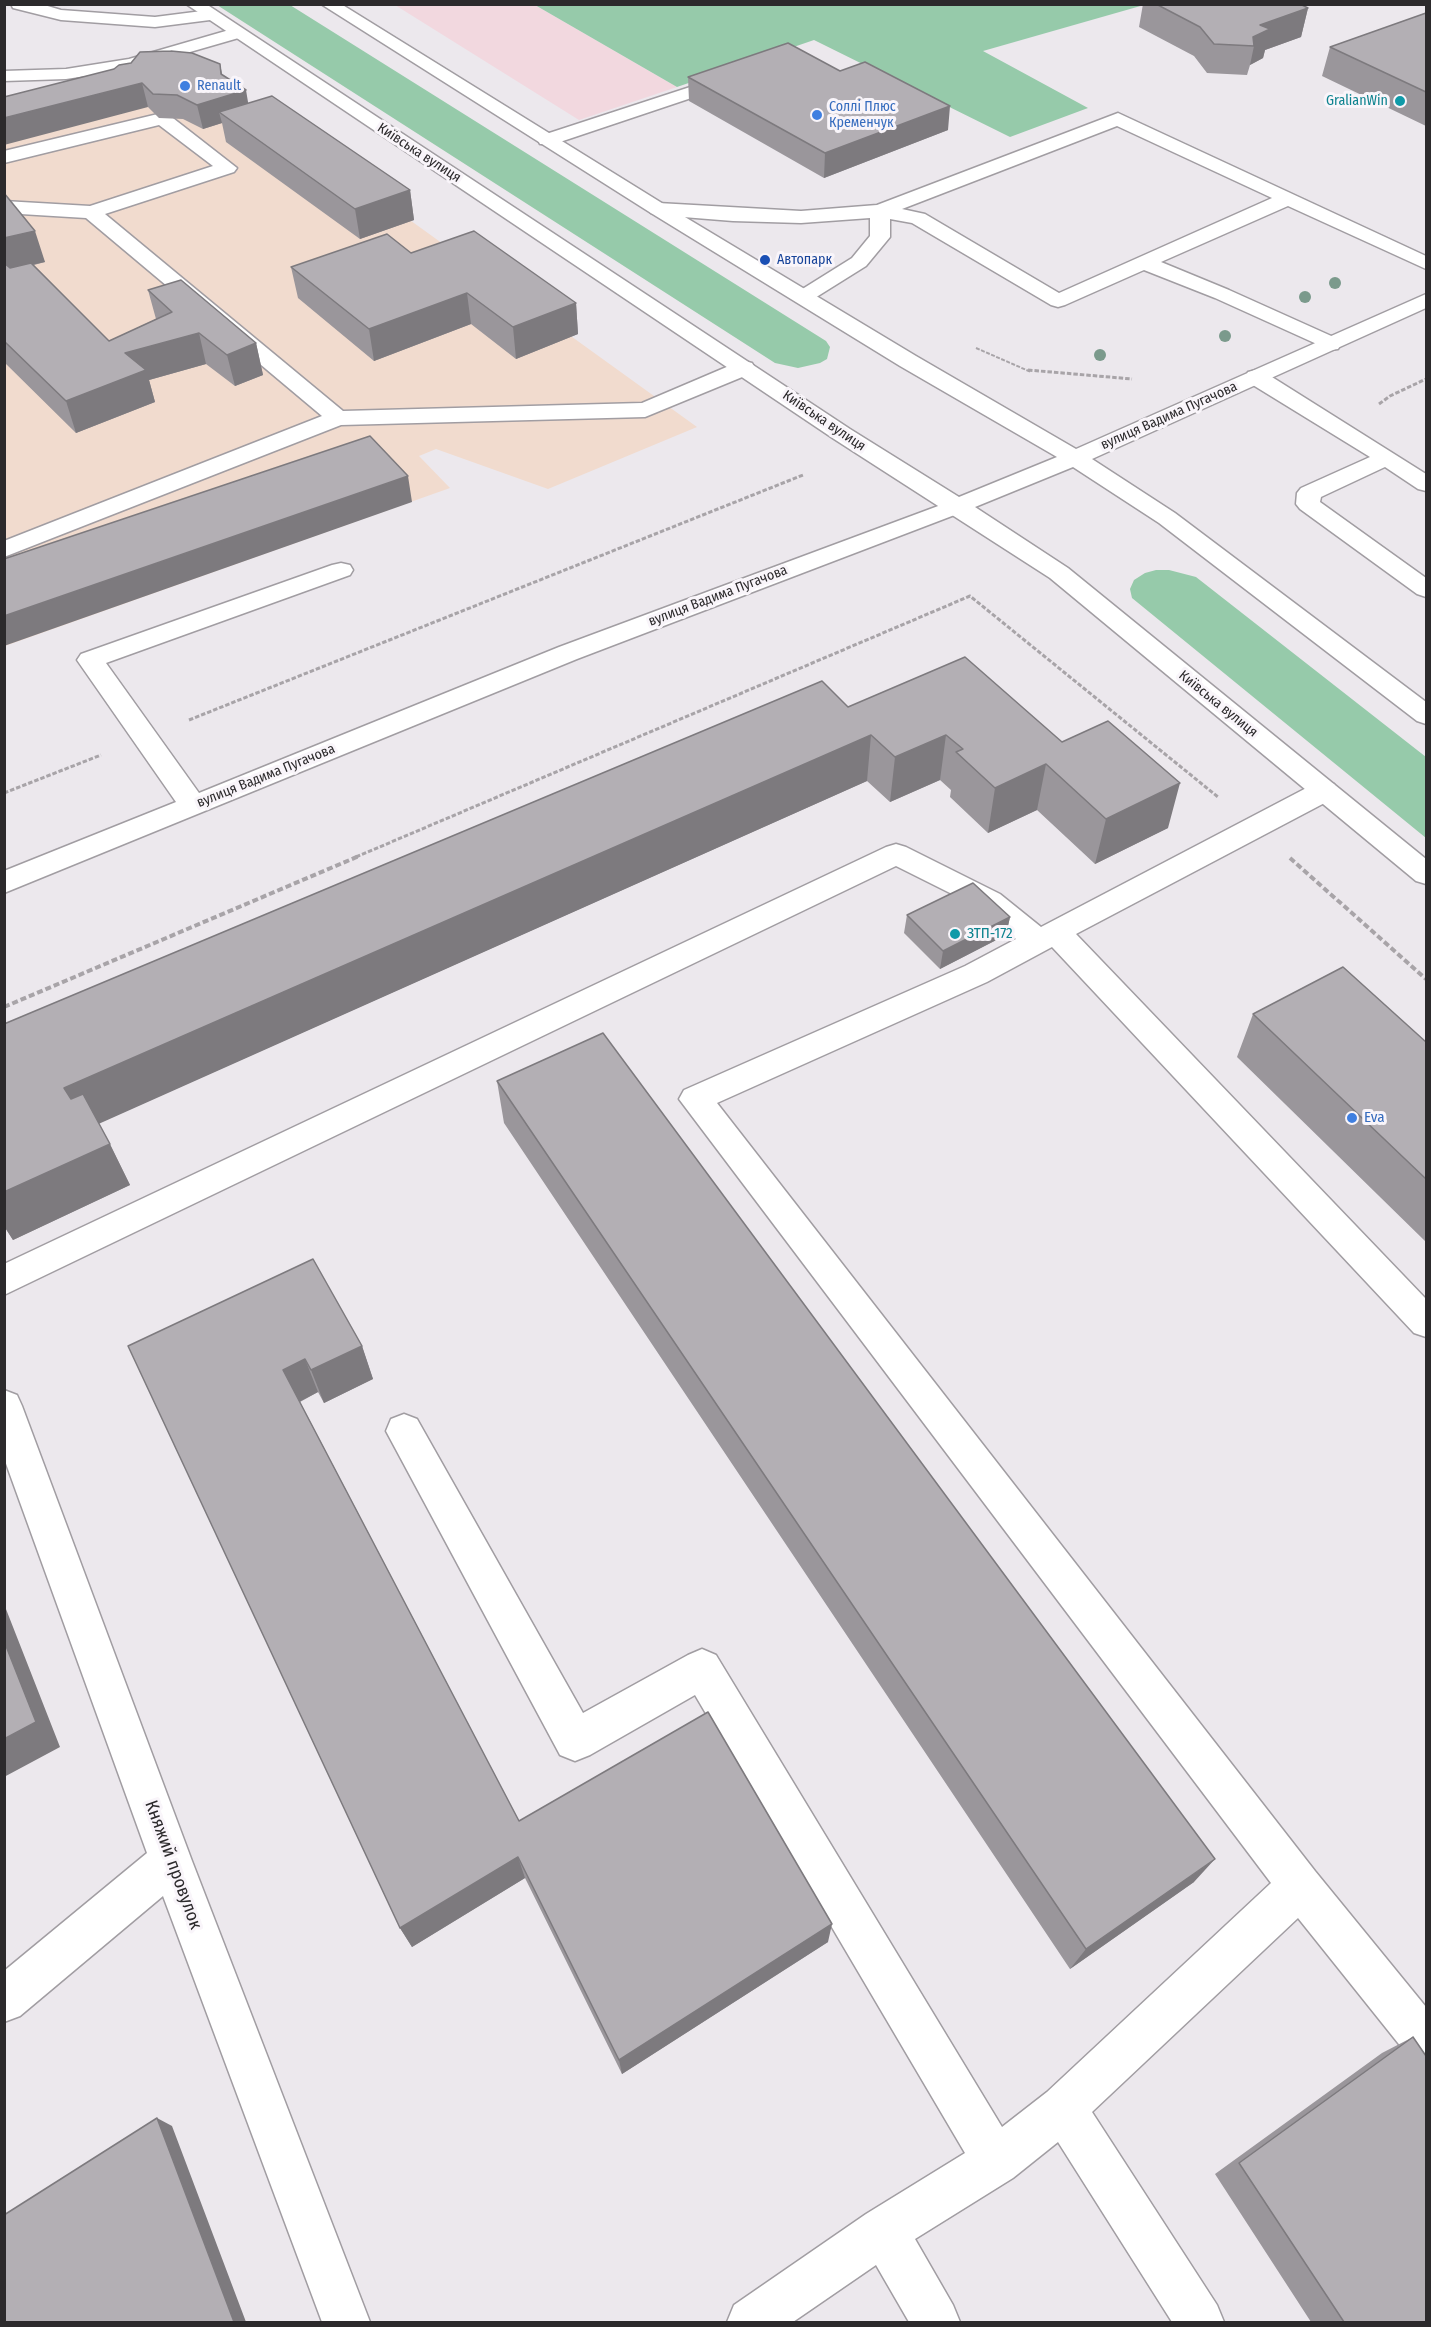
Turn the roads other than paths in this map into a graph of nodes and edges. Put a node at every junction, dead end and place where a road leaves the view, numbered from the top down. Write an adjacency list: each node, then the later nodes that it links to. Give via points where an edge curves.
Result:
1 (19, 4): 3 (main road, via 61,15 155,22)
2 (329, 4): 7 (main road)
3 (202, 10): 4 (main road, Київська вулиця)
4 (236, 33): 6 (main road, via 131,64 66,75); 19 (main road, Київська вулиця)
5 (748, 73): 7 (main road, via 648,111)
6 (4, 76)
7 (547, 140): 11 (main road)
8 (4, 157): 13 (main road, via 162,119 227,168)
9 (1289, 198): 12 (main road, via 1118,119); 14 (main road); 15 (main road)
10 (4, 207): 13 (main road)
11 (658, 209): 12 (main road, via 773,207 801,217); 16 (main road)
12 (880, 211): 14 (main road, via 918,218 1058,301); 16 (main road, via 880,237 860,262)
13 (91, 212): 21 (main road)
14 (1145, 262): 18 (main road)
15 (1426, 263)
16 (803, 297): 22 (main road)
17 (1426, 300): 18 (main road, вулиця Вадима Пугачова)
18 (1330, 344): 20 (main road, вулиця Вадима Пугачова)
19 (744, 368): 21 (main road, via 645,410); 25 (main road, Київська вулиця)
20 (1256, 377): 22 (main road, вулиця Вадима Пугачова); 23 (main road)
21 (338, 418): 26 (main road)
22 (1076, 458): 25 (main road, вулиця Вадима Пугачова); 29 (main road, via 1167,518)
23 (1387, 458): 24 (main road); 28 (main road, via 1309,493 1308,504)
24 (1426, 484)
25 (957, 506): 30 (main road, Київська вулиця, via 1059,573); 31 (main road, вулиця Вадима Пугачова, via 568,653)
26 (4, 550)
27 (341, 570): 31 (main road, via 90,660)
28 (1426, 589)
29 (1426, 715)
30 (1324, 790): 32 (main road, Київська вулиця); 34 (main road)
31 (194, 806): 33 (main road, вулиця Вадима Пугачова)
32 (1426, 874)
33 (4, 883)
34 (1047, 937): 35 (main road, via 990,901 896,854); 36 (main road); 40 (main road, via 976,974 696,1099)
35 (4, 1280)
36 (1426, 1322)
37 (4, 1406): 39 (main road, Княжий провулок)
38 (404, 1431): 44 (main road, via 575,1740 702,1669)
39 (171, 1861): 41 (main road); 46 (main road, Княжий провулок)
40 (1300, 1886): 42 (main road); 43 (main road)
41 (4, 2000)
42 (1426, 2042)
43 (1064, 2108): 44 (main road); 49 (main road)
44 (996, 2161): 45 (main road)
45 (884, 2231): 47 (main road); 48 (main road)
46 (346, 2322)
47 (751, 2322)
48 (936, 2322)
49 (1200, 2322)

